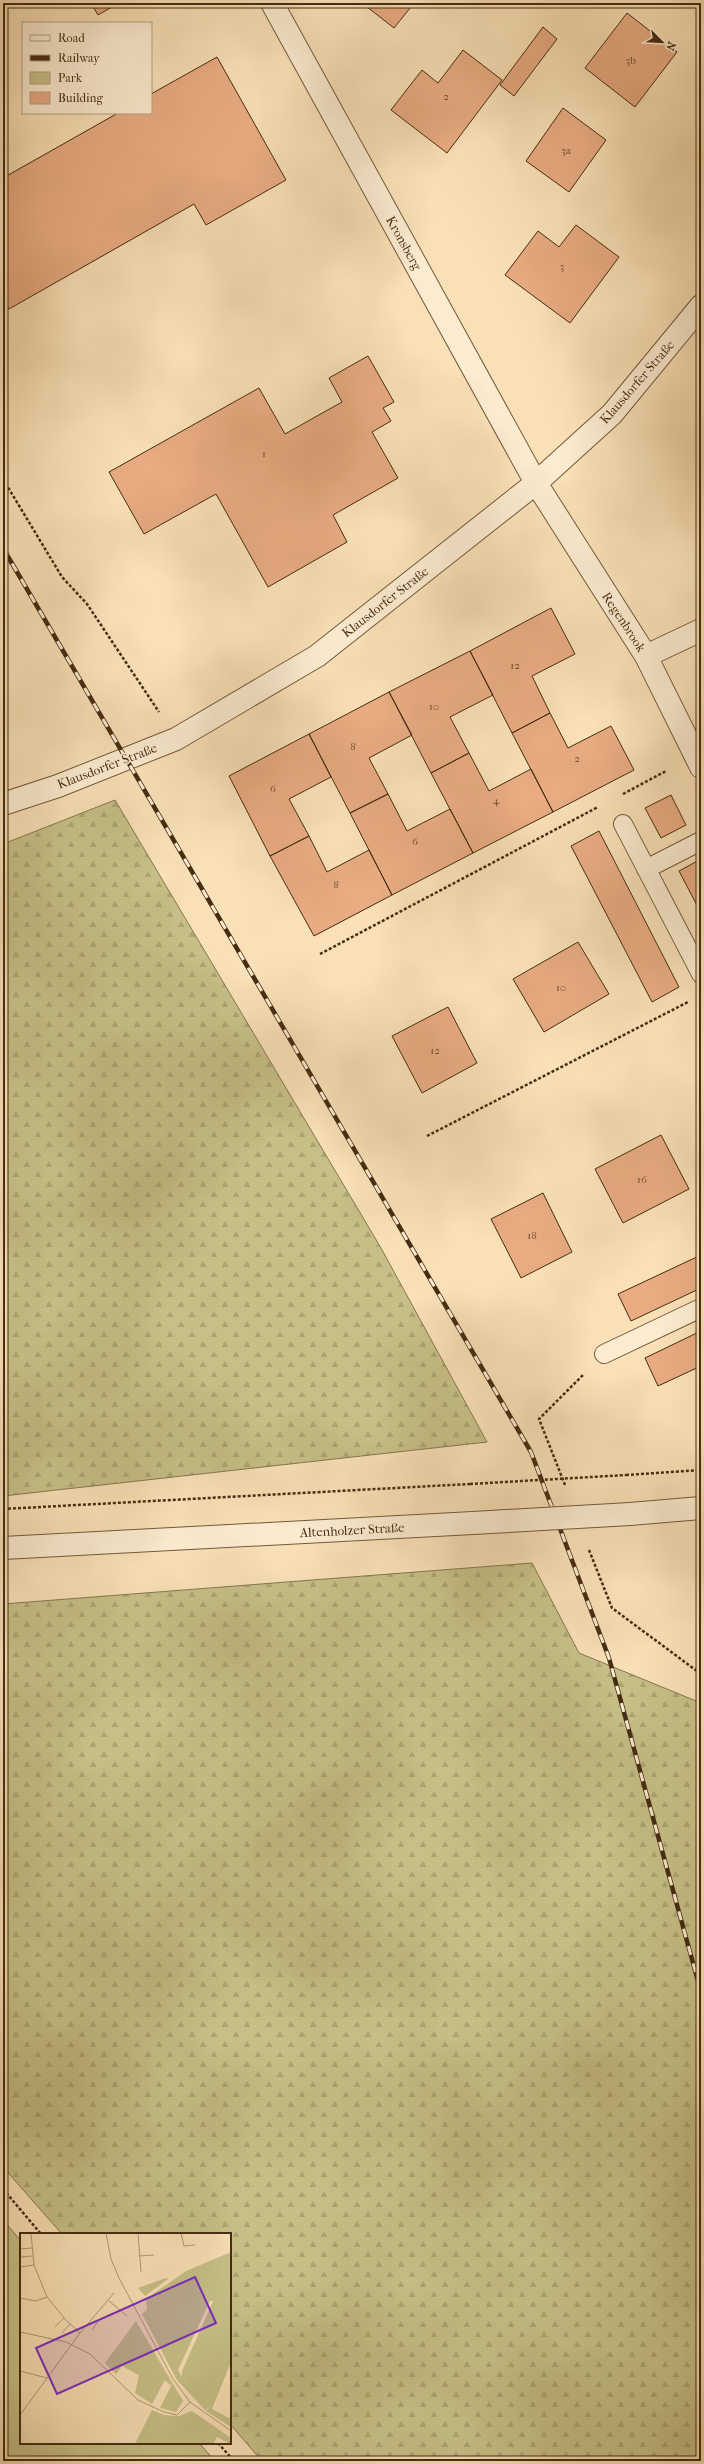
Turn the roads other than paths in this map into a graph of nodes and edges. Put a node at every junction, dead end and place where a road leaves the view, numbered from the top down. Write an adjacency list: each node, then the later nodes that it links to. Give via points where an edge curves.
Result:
1 (272, 3): 3 (street, Kronsberg)
2 (701, 306): 3 (street, Klausdorfer Straße, via 612,414)
3 (536, 483): 5 (street, Regenbrook); 7 (street, Klausdorfer Straße, via 316,656 176,739 58,786)
4 (701, 630): 5 (street)
5 (646, 656): 6 (street, Regenbrook)
6 (698, 761)
7 (3, 804)
8 (622, 824): 10 (lane)
9 (701, 841): 10 (lane)
10 (646, 869): 11 (lane)
11 (700, 974)
12 (701, 1308): 13 (lane)
13 (604, 1354)
14 (701, 1508): 15 (street, Altenholzer Straße, bridge)
15 (3, 1548)

